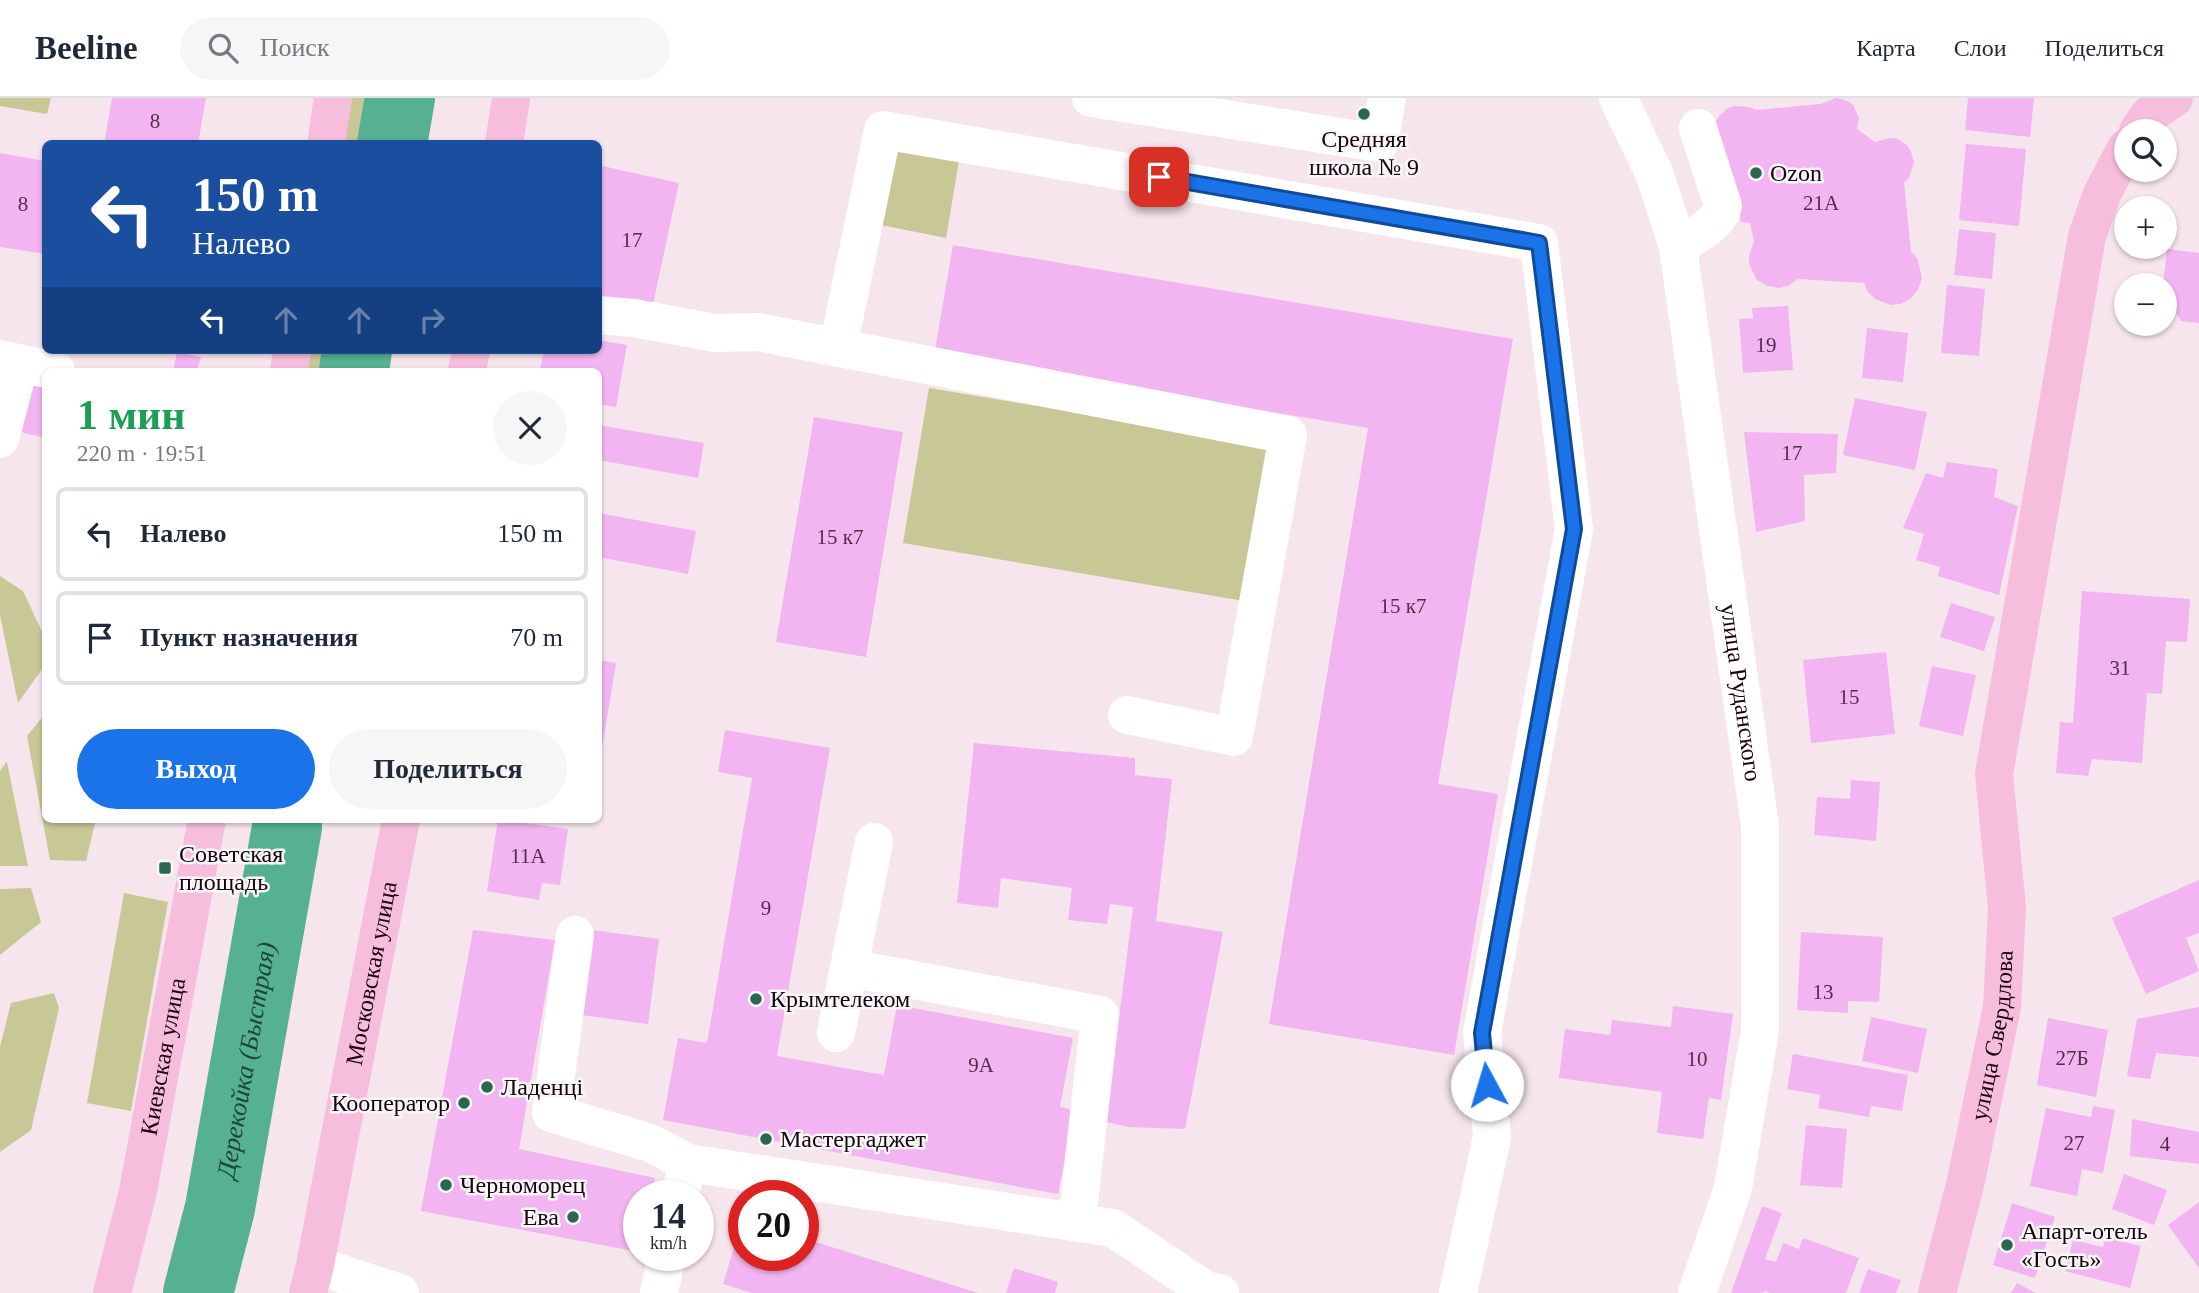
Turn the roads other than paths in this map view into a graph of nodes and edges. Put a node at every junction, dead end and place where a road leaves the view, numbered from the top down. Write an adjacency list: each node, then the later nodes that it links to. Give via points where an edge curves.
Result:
1 (333, 98): 9 (main road)
2 (511, 98): 10 (main road)
3 (1091, 98): 4 (street, via 1378,143)
4 (1387, 98)
5 (1618, 98): 12 (street, улица Руданского, via 1655,175)
6 (2174, 98): 7 (main road)
7 (2146, 119)
8 (1698, 128): 12 (street, via 1722,212)
9 (327, 140)
10 (505, 140)
11 (2114, 171): 35 (main road, улица Свердлова, via 2087,236 1994,774 2007,908 2002,1007)
12 (1678, 247): 34 (street, улица Руданского, via 1760,826 1760,1030 1733,1188)
13 (602, 315): 14 (street, via 715,333 758,332)
14 (838, 348): 18 (street, via 1288,435 1234,737); 33 (street, via 883,130 1539,243 1574,529 1482,1033 1492,1137)
15 (10, 361): 16 (street); 17 (street)
16 (42, 368)
17 (0, 439)
18 (1127, 715)
19 (206, 823): 29 (main road, Киевская улица, via 138,1191)
20 (400, 823): 28 (main road, Московская улица)
21 (874, 842): 23 (street)
22 (575, 935): 25 (street, via 551,1113 650,1143)
23 (849, 968): 24 (street); 26 (street, via 1100,1016)
24 (836, 1034)
25 (684, 1179): 26 (street)
26 (1077, 1221): 32 (street, via 1113,1227 1207,1291)
27 (664, 1271): 31 (street)
28 (312, 1279): 30 (street)
29 (112, 1293)
30 (400, 1293)
31 (659, 1293)
32 (1220, 1293)
33 (1458, 1293)
34 (1697, 1293)
35 (1937, 1293)

